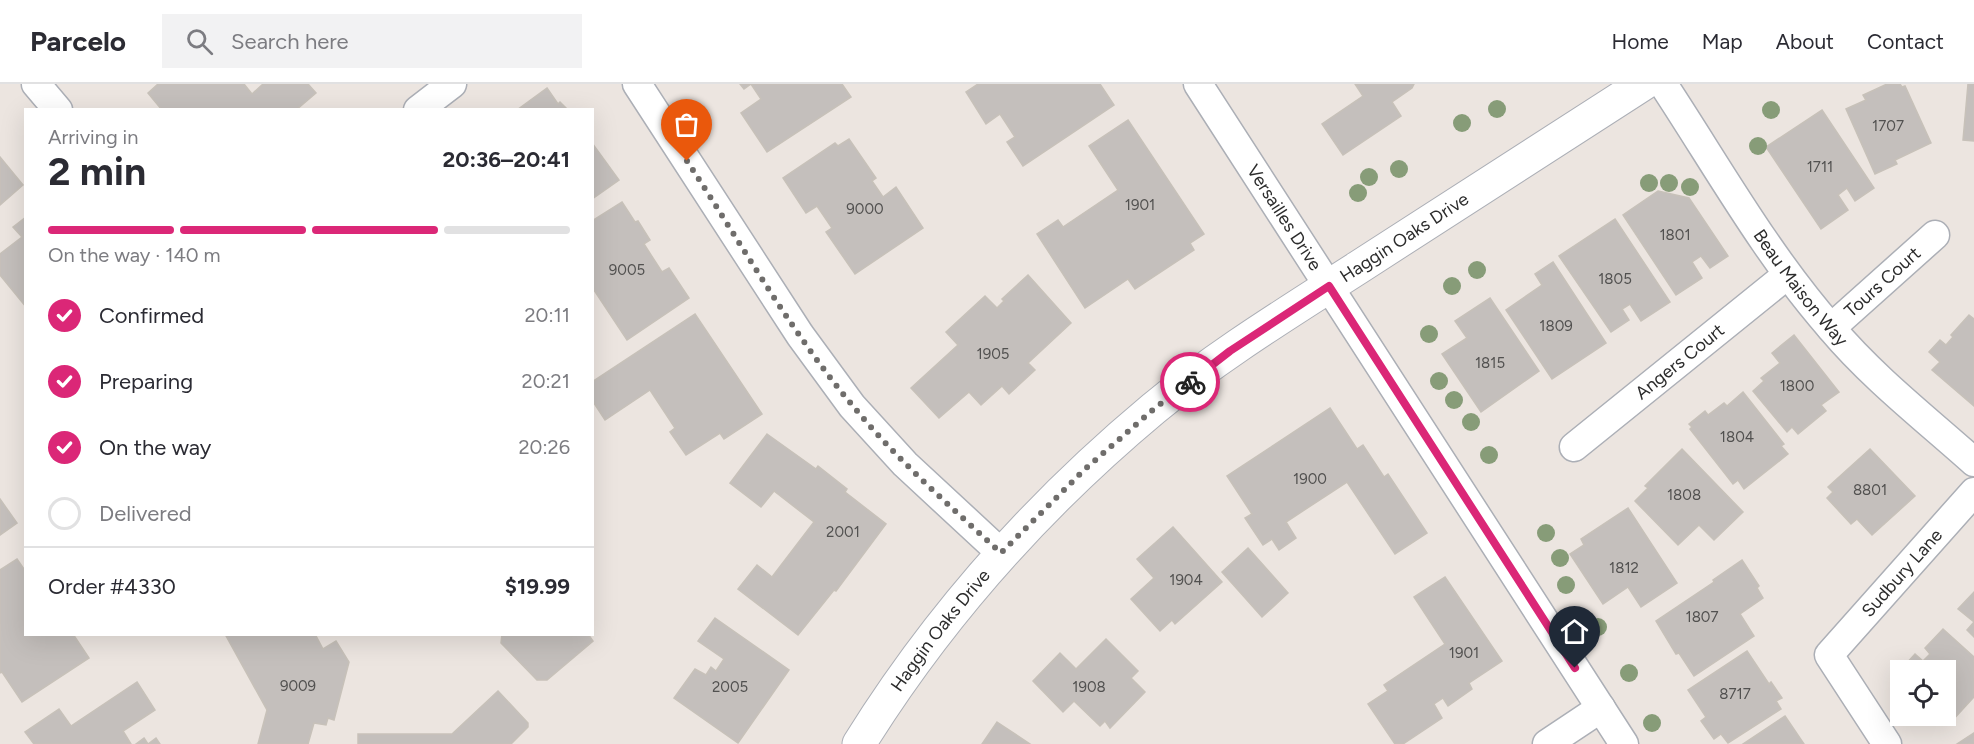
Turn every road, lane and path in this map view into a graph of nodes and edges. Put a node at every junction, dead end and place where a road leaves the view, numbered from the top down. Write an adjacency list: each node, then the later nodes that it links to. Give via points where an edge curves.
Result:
1 (36, 84): 7 (street)
2 (452, 84): 8 (street)
3 (637, 84): 16 (street, via 800,335 852,406 905,464)
4 (1198, 84): 11 (street, Versailles Drive)
5 (1643, 84): 11 (street, Haggin Oaks Drive)
6 (1663, 84): 10 (street, Beau Maison Way)
7 (56, 108)
8 (421, 108)
9 (1935, 235): 12 (street, Tours Court)
10 (1787, 275): 12 (street, Beau Maison Way); 13 (street, Angers Court)
11 (1329, 286): 16 (street, Haggin Oaks Drive, via 1230,351 1155,408 1084,470); 17 (street, Versailles Drive)
12 (1831, 328): 14 (street, Beau Maison Way, via 1855,355)
13 (1574, 447)
14 (1974, 462)
15 (1974, 492): 21 (street, Sudbury Lane, via 1829,655)
16 (1001, 553): 18 (street, Haggin Oaks Drive, via 937,631)
17 (1601, 708): 19 (street); 20 (street, Versailles Drive)
18 (859, 744)
19 (1547, 744)
20 (1624, 744)
21 (1887, 744)

